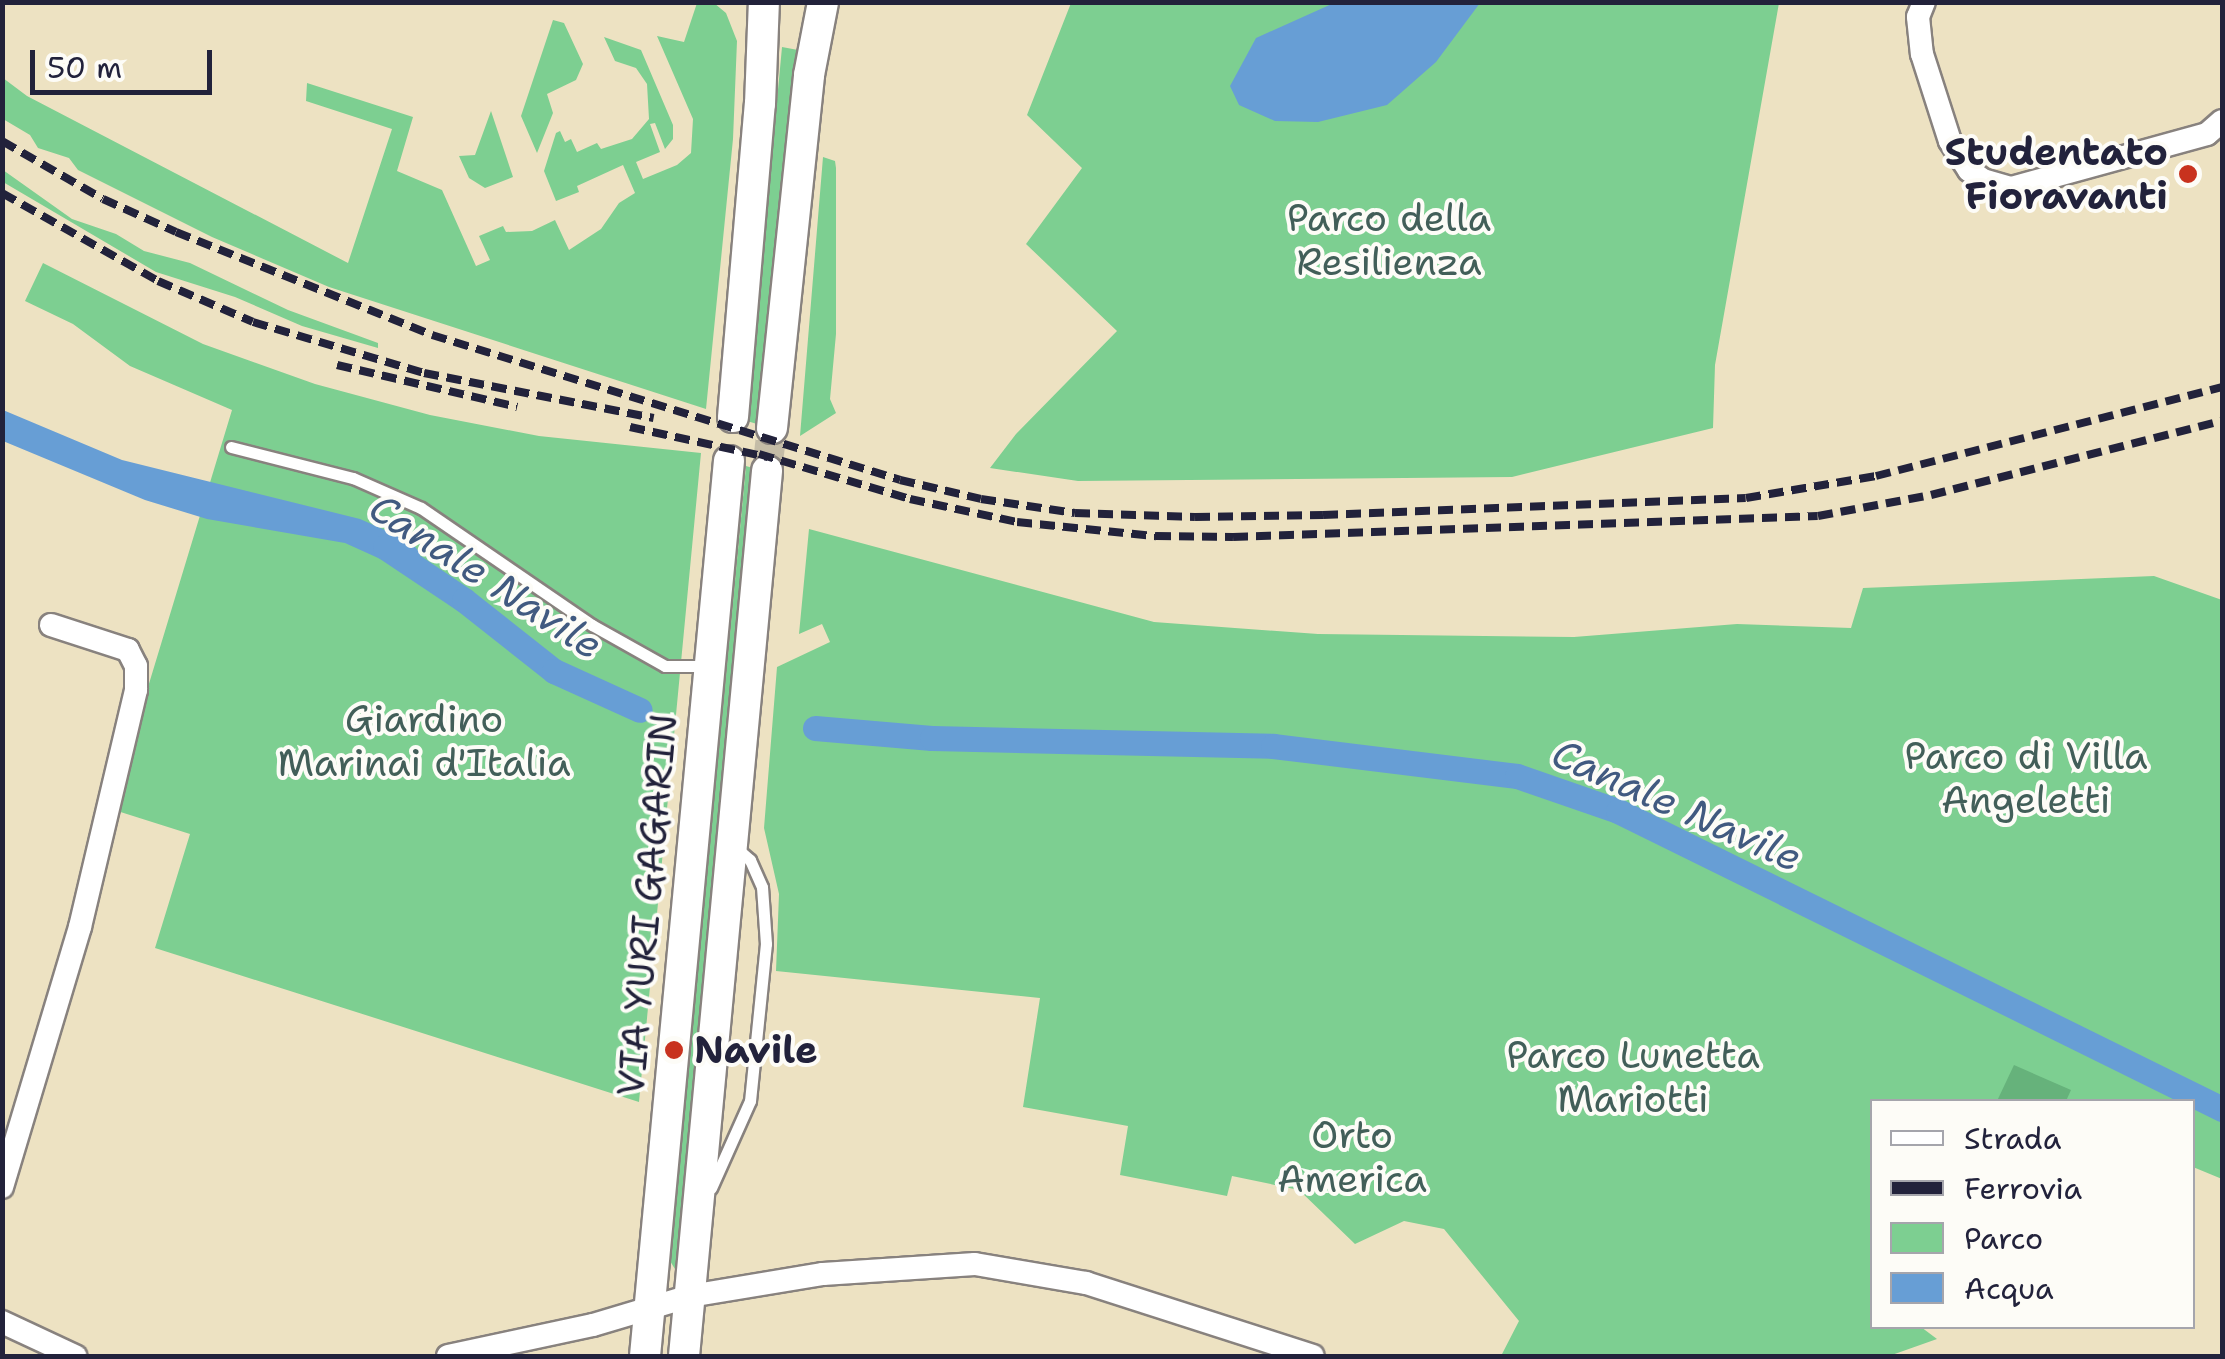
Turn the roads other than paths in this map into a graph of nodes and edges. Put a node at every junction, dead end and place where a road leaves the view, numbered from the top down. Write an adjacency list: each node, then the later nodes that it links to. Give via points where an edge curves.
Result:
1 (764, 2): 5 (main road)
2 (823, 2): 6 (main road, via 807,90)
3 (1924, 2): 4 (street, via 1918,17 1922,54 1950,140 1984,180 2010,188 2208,134)
4 (2222, 121)
5 (732, 417)
6 (772, 428)
7 (231, 447): 11 (lane, via 353,478 421,508 592,625 666,666)
8 (729, 460): 11 (main road, VIA YURI GAGARIN)
9 (768, 471): 12 (main road, VIA YURI GAGARIN)
10 (51, 625): 13 (street, via 128,650 136,690 76,942)
11 (710, 665): 16 (main road, VIA YURI GAGARIN)
12 (732, 844): 14 (main road, VIA YURI GAGARIN); 14 (lane, via 750,860 765,904 754,1074 734,1142)
13 (2, 1186)
14 (697, 1214): 15 (main road, VIA YURI GAGARIN)
15 (690, 1296): 16 (street); 21 (main road, VIA YURI GAGARIN); 22 (street, via 842,1272 1006,1267 1086,1283)
16 (650, 1311): 19 (street); 20 (main road, VIA YURI GAGARIN)
17 (2, 1322): 18 (street)
18 (74, 1356)
19 (448, 1356)
20 (646, 1356)
21 (684, 1356)
22 (1311, 1356)

